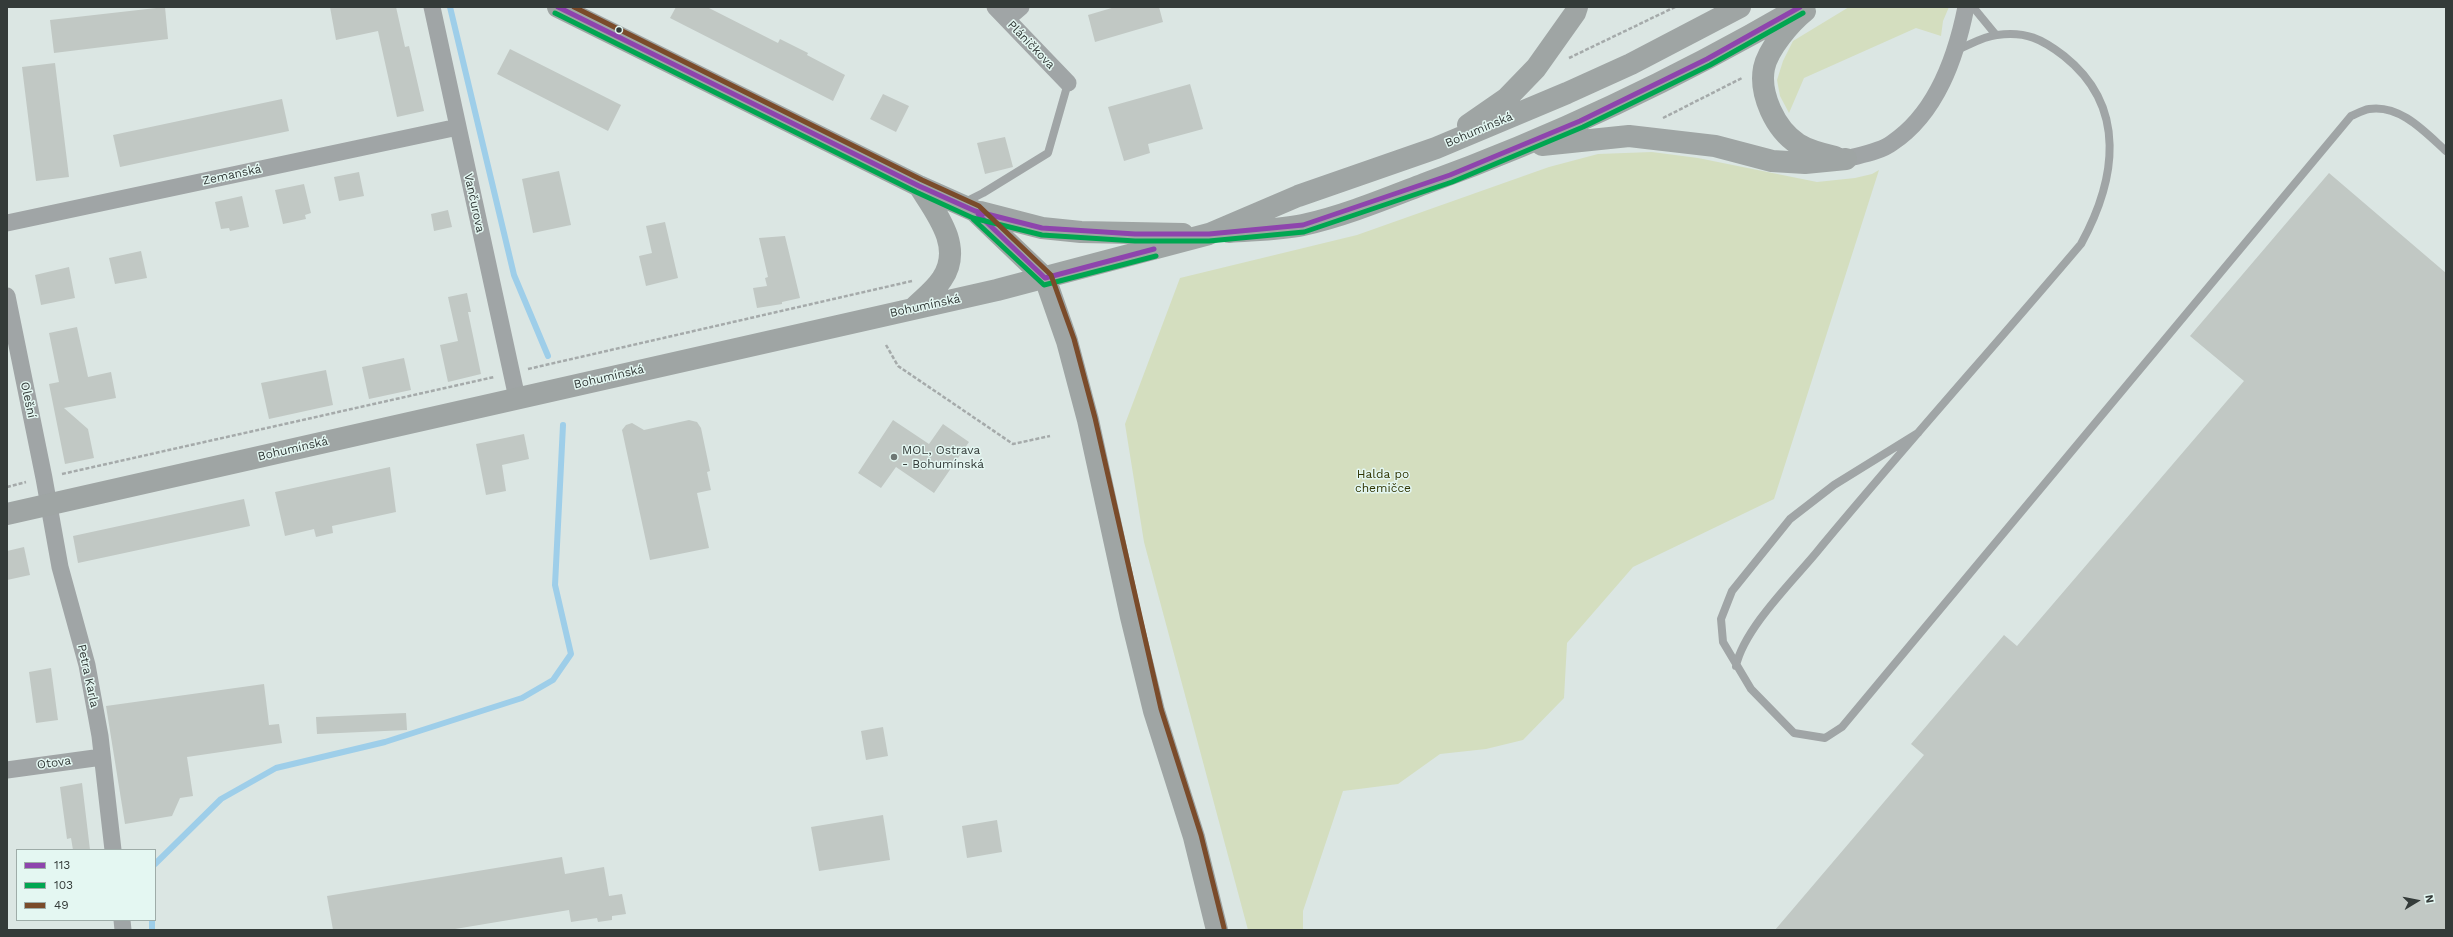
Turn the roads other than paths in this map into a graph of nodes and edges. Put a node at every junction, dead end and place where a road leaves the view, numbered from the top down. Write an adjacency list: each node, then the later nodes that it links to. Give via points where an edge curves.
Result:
1 (432, 7): 15 (street, Vančurova)
2 (558, 7): 20 (main road)
3 (994, 7): 11 (street, Pláničkova)
4 (1021, 7): 11 (street)
5 (1577, 7): 16 (main road, via 1536,68 1512,93)
6 (1740, 7): 16 (main road, Bohumínská, via 1631,64)
7 (1800, 7): 17 (main road, Bohumínská, via 1644,91)
8 (1810, 7): 19 (main road, via 1785,32 1764,66 1766,99 1776,120 1797,143 1819,153)
9 (1966, 7): 13 (street)
10 (1973, 7): 12 (lane)
11 (1007, 19): 14 (street, Pláničkova)
12 (1996, 35): 13 (lane); 28 (lane, via 2029,35 2042,39 2066,58 2084,78 2098,96 2106,115 2110,155 2107,176 2103,196 2081,244)
13 (1957, 50): 19 (street, via 1922,116 1891,144)
14 (1068, 83): 21 (lane, via 1048,153 983,193)
15 (458, 127): 22 (street, Zemanská); 27 (street, Vančurova)
16 (1436, 148): 23 (main road, Bohumínská, via 1298,196)
17 (1515, 149): 19 (main road, via 1629,136 1715,146 1772,161 1805,164); 23 (main road, Bohumínská, via 1384,199 1303,225)
18 (2446, 150): 31 (lane, via 2410,119 2386,110 2369,109 2351,116 1842,727 1825,738 1794,733 1750,689)
19 (1846, 159)
20 (919, 186): 21 (main road); 26 (main road, via 944,228 950,260 942,279)
21 (968, 207): 23 (main road, via 1042,228 1135,234); 24 (main road)
22 (7, 223)
23 (1209, 234): 24 (main road, Bohumínská)
24 (1045, 278): 26 (main road, Bohumínská); 35 (main road, via 1067,341 1084,405 1154,711 1194,838)
25 (7, 296): 29 (street, Olešní)
26 (914, 308): 27 (main road, Bohumínská)
27 (517, 398): 29 (main road, Bohumínská)
28 (1918, 433): 31 (lane, via 1745,639); 31 (lane, via 1834,485 1790,519 1732,591 1721,619 1723,642)
29 (49, 504): 30 (main road, Bohumínská); 32 (street, Petra Karla, via 60,567 87,665)
30 (7, 514)
31 (1736, 666)
32 (102, 757): 33 (street, Otova); 34 (street, Petra Karla)
33 (7, 770)
34 (113, 849)
35 (1217, 930)

